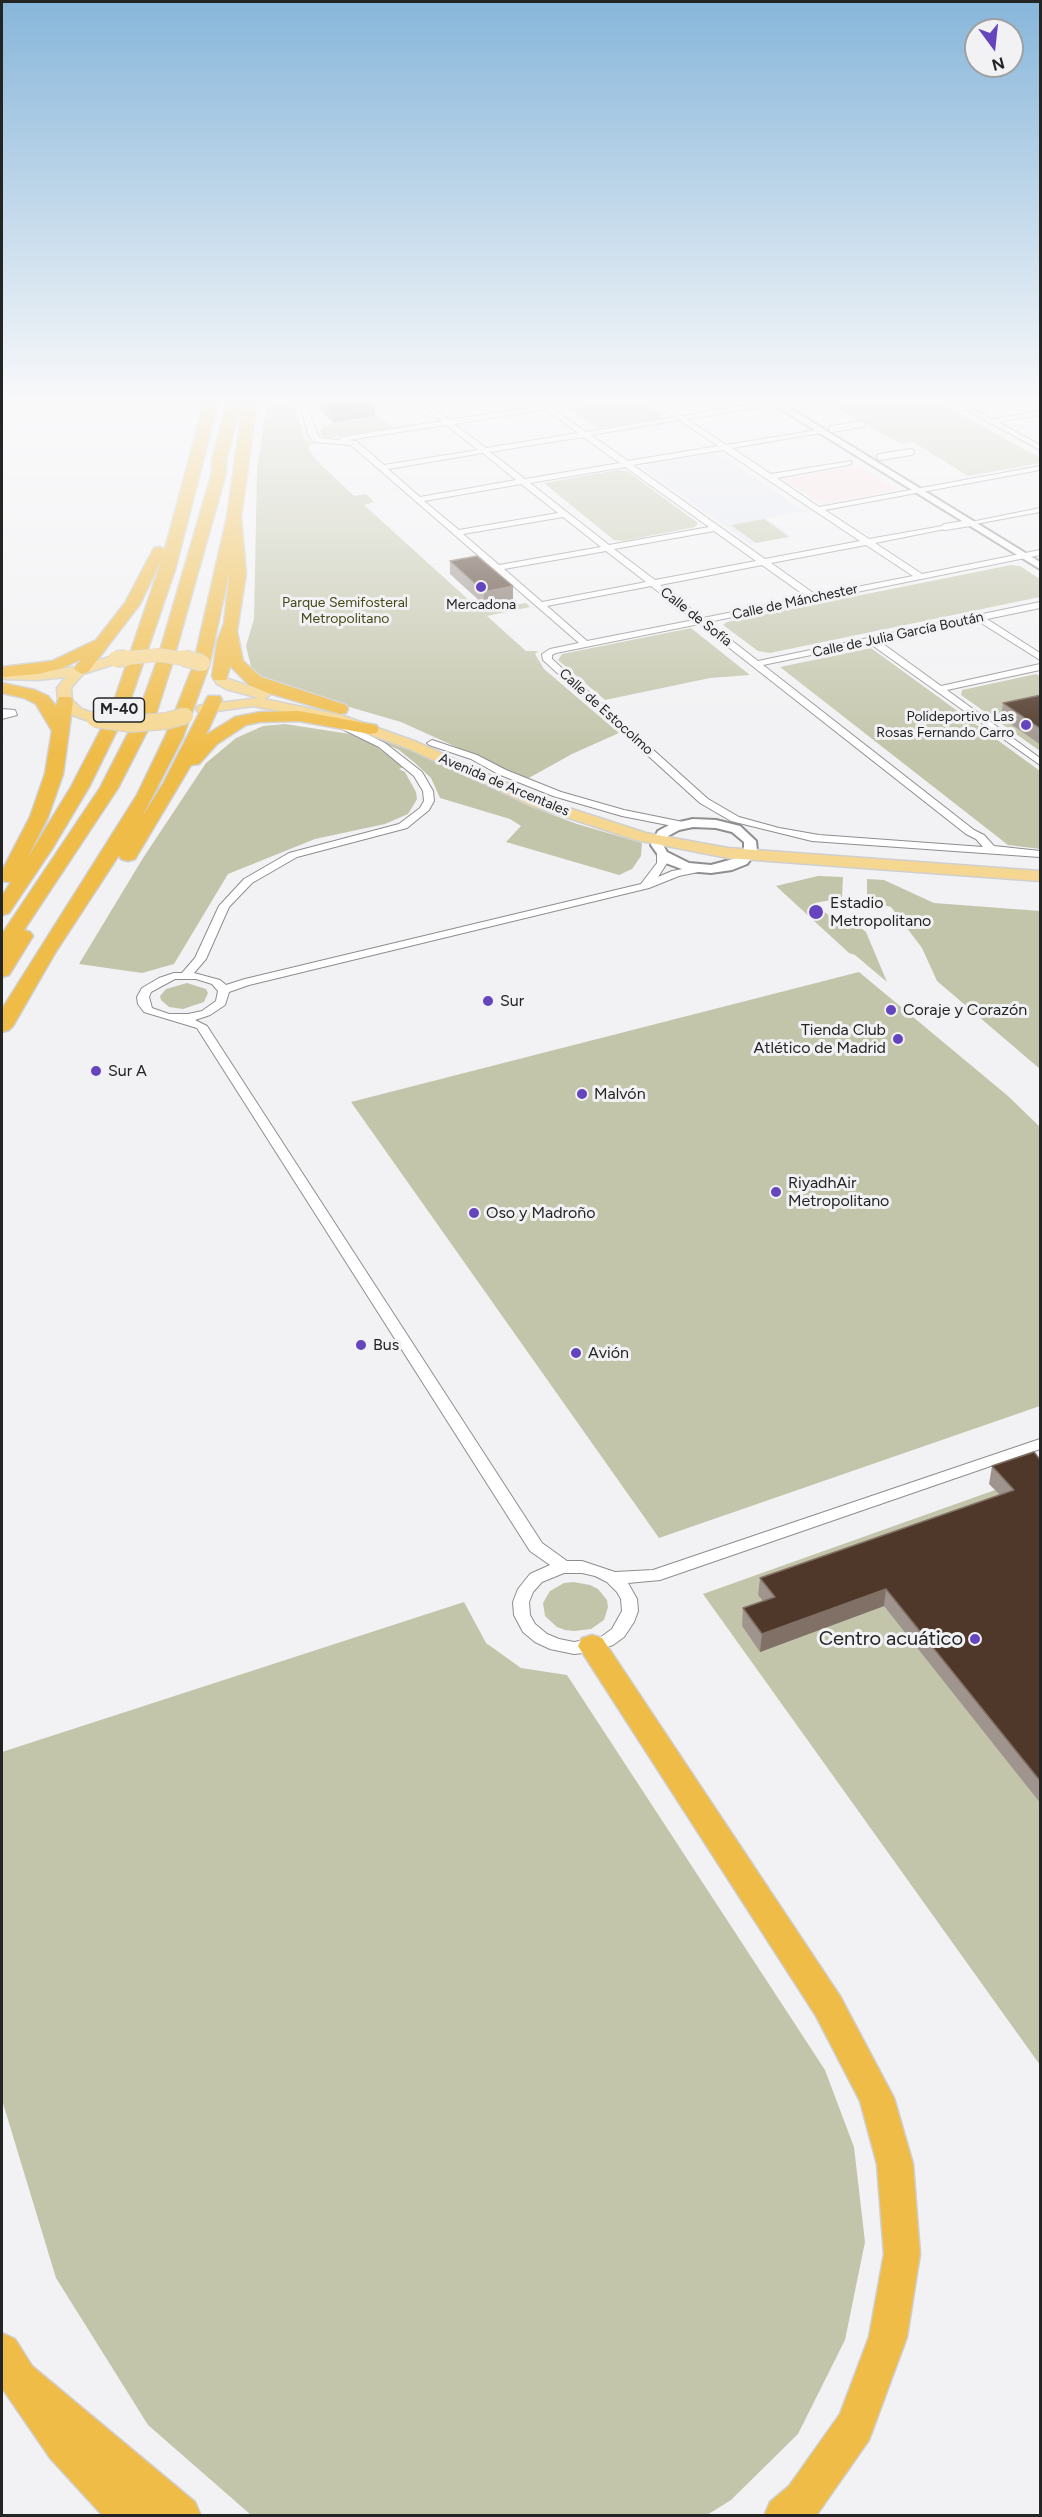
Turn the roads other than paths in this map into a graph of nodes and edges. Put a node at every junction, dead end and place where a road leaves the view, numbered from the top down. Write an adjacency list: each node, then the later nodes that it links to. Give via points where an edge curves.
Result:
1 (170, 520): 35 (highway, via 132,604)
2 (180, 520): 69 (highway, M-40, via 119,710 80,787)
3 (205, 520): 59 (highway, M-40, via 147,714 109,788)
4 (212, 520): 27 (highway)
5 (233, 520): 27 (highway)
6 (234, 520): 33 (highway, via 238,574)
7 (443, 520): 17 (street)
8 (528, 520): 17 (street)
9 (573, 520): 19 (street, Calle de Sofía)
10 (705, 520): 16 (street)
11 (836, 520): 18 (street)
12 (966, 520): 14 (street)
13 (984, 520): 14 (street)
14 (970, 523): 15 (street); 21 (street)
15 (945, 527): 18 (street)
16 (715, 528): 19 (street); 22 (street)
17 (457, 533): 24 (street)
18 (868, 542): 22 (street); 25 (street)
19 (608, 548): 24 (street); 26 (street, Calle de Sofía)
20 (1041, 553): 21 (street, Calle de Mánchester)
21 (1024, 556): 23 (street); 25 (street, Calle de Mánchester)
22 (764, 562): 26 (street); 28 (street)
23 (1041, 566)
24 (498, 568): 29 (street)
25 (920, 577): 28 (street, Calle de Mánchester)
26 (653, 584): 29 (street); 32 (street, Calle de Sofía)
27 (217, 595): 74 (highway, via 192,693 146,795)
28 (814, 598): 32 (street, Calle de Mánchester)
29 (541, 605): 36 (street)
30 (1041, 605): 31 (street, Calle de Julia García Boután)
31 (980, 618): 34 (street, Calle de Julia García Boután); 37 (street)
32 (701, 622): 36 (street, Calle de Mánchester); 38 (street, Calle de Sofía)
33 (232, 623): 42 (highway, via 225,642); 48 (highway, via 235,662 255,681)
34 (871, 640): 38 (street, Calle de Julia García Boután); 45 (street)
35 (101, 642): 40 (highway); 41 (highway, via 57,665)
36 (585, 644): 57 (street, Calle de Estocolmo, via 553,651 547,654 548,659 704,801 735,819)
37 (1041, 657)
38 (756, 664): 56 (street, Calle de Sofía)
39 (1041, 667): 45 (street)
40 (80, 670): 41 (main road, via 37,676); 42 (main road, Avenida de Arcentales, bridge, via 116,659 159,655 202,663); 46 (main road, via 68,681)
41 (2, 673)
42 (221, 679): 47 (main road, via 220,691); 48 (main road, Avenida de Arcentales, via 245,691)
43 (2, 683): 46 (main road, via 41,686)
44 (2, 688): 51 (highway, via 42,700)
45 (940, 689): 53 (street)
46 (64, 698): 47 (main road, Avenida de Arcentales, bridge, via 77,712 95,719 131,724 166,721); 51 (highway)
47 (210, 707): 50 (main road, Avenida de Arcentales, via 265,703); 54 (highway)
48 (354, 714): 52 (main road, Avenida de Arcentales)
49 (328, 719): 50 (highway); 54 (highway, via 277,715 241,721 211,740); 72 (street, via 382,745 406,762 418,774 429,801 424,810 403,826 293,855 248,881 224,906 200,959)
50 (370, 729): 58 (main road, Avenida de Arcentales, via 541,804)
51 (60, 730): 68 (highway, via 54,774 39,817)
52 (432, 743): 55 (street, Avenida de Arcentales, via 557,794); 58 (main road, Avenida de Arcentales, via 533,791)
53 (1041, 762)
54 (172, 784): 74 (highway, via 81,924)
55 (683, 825): 58 (street); 61 (street, via 716,824)
56 (970, 832): 60 (street, via 971,843); 62 (street, Calle de Sofía)
57 (822, 839): 60 (street, Calle de Estocolmo); 61 (street, Calle de Estocolmo)
58 (661, 843): 61 (main road, Avenida de Arcentales, via 722,852); 64 (street, via 677,864); 67 (street, via 662,863)
59 (74, 844): 70 (highway, M-40); 71 (highway)
60 (940, 847): 62 (street, Calle de Estocolmo)
61 (747, 849): 64 (street, via 727,867); 65 (main road, Avenida de Arcentales); 66 (main road, Avenida de Arcentales, via 810,858)
62 (998, 851): 63 (street, Calle de Estocolmo)
63 (1041, 854)
64 (699, 868): 67 (street)
65 (1041, 868)
66 (1041, 876)
67 (645, 886): 73 (street)
68 (2, 889)
69 (2, 909)
70 (2, 948)
71 (2, 971)
72 (186, 975): 73 (street, via 208,978); 75 (street, via 153,984 143,997 144,1004 148,1010 167,1017)
73 (220, 986): 75 (street, via 221,1003)
74 (12, 1006): 76 (highway)
75 (204, 1020): 78 (street)
76 (2, 1026)
77 (1041, 1444): 80 (street)
78 (536, 1547): 79 (street); 81 (street)
79 (564, 1567): 81 (street); 82 (street, via 590,1569)
80 (654, 1576): 82 (street); 83 (street)
81 (536, 1578): 84 (street, via 521,1602 529,1628 556,1645)
82 (613, 1578): 83 (street)
83 (629, 1599): 84 (street, via 630,1611 618,1633)
84 (592, 1646): 88 (highway, via 828,2006 877,2098 895,2164 902,2254 888,2337 855,2426 803,2500)
85 (10, 2366): 86 (highway, via 64,2444); 87 (highway, via 98,2449)
86 (132, 2516)
87 (181, 2516)
88 (784, 2516)

